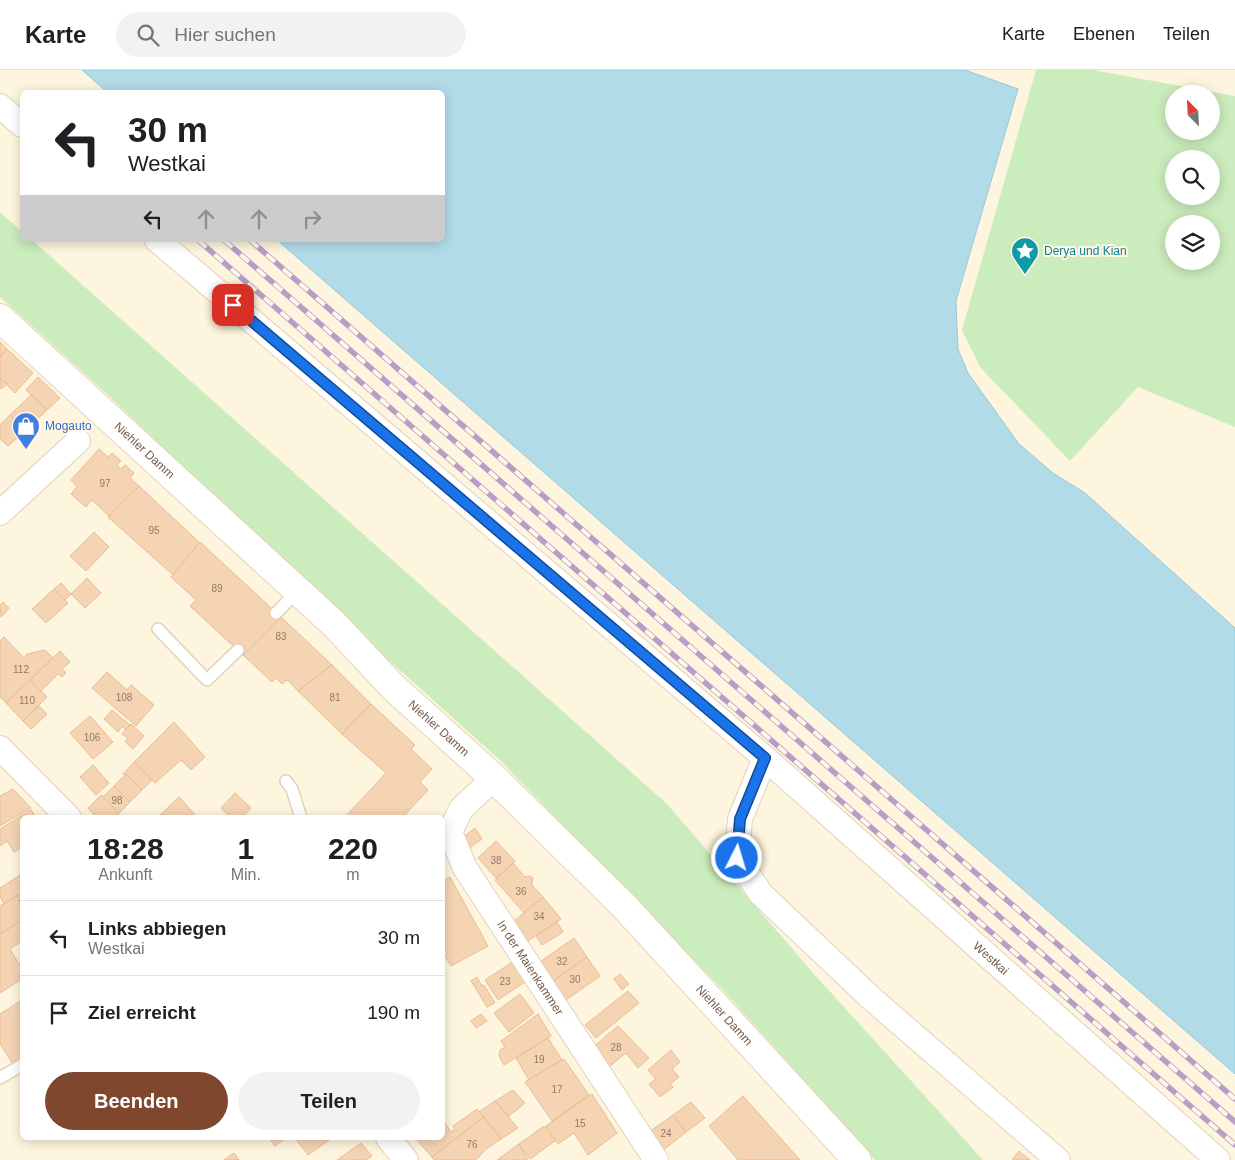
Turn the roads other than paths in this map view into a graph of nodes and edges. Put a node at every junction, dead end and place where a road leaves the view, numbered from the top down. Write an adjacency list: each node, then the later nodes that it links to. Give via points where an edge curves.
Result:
1 (0, 106): 2 (street)
2 (20, 123)
3 (159, 242): 12 (street, Westkai)
4 (0, 318): 7 (street, Niehler Damm)
5 (78, 440): 6 (street)
6 (0, 513)
7 (298, 591): 8 (lane); 13 (street, Niehler Damm, via 394,688)
8 (276, 613)
9 (158, 629): 10 (lane, via 207,680)
10 (238, 650)
11 (0, 748): 15 (street)
12 (765, 758): 23 (street, via 740,819 737,858 761,894 871,998); 24 (street, Westkai)
13 (494, 778): 21 (street, In der Maienkammer, via 461,810 450,832 465,868); 22 (street, Niehler Damm, via 624,906)
14 (286, 781): 16 (lane)
15 (66, 815)
16 (300, 815)
17 (20, 1066): 18 (lane)
18 (0, 1078)
19 (390, 1140): 20 (street)
20 (406, 1160)
21 (656, 1160)
22 (857, 1160)
23 (1058, 1160)
24 (1218, 1160)

